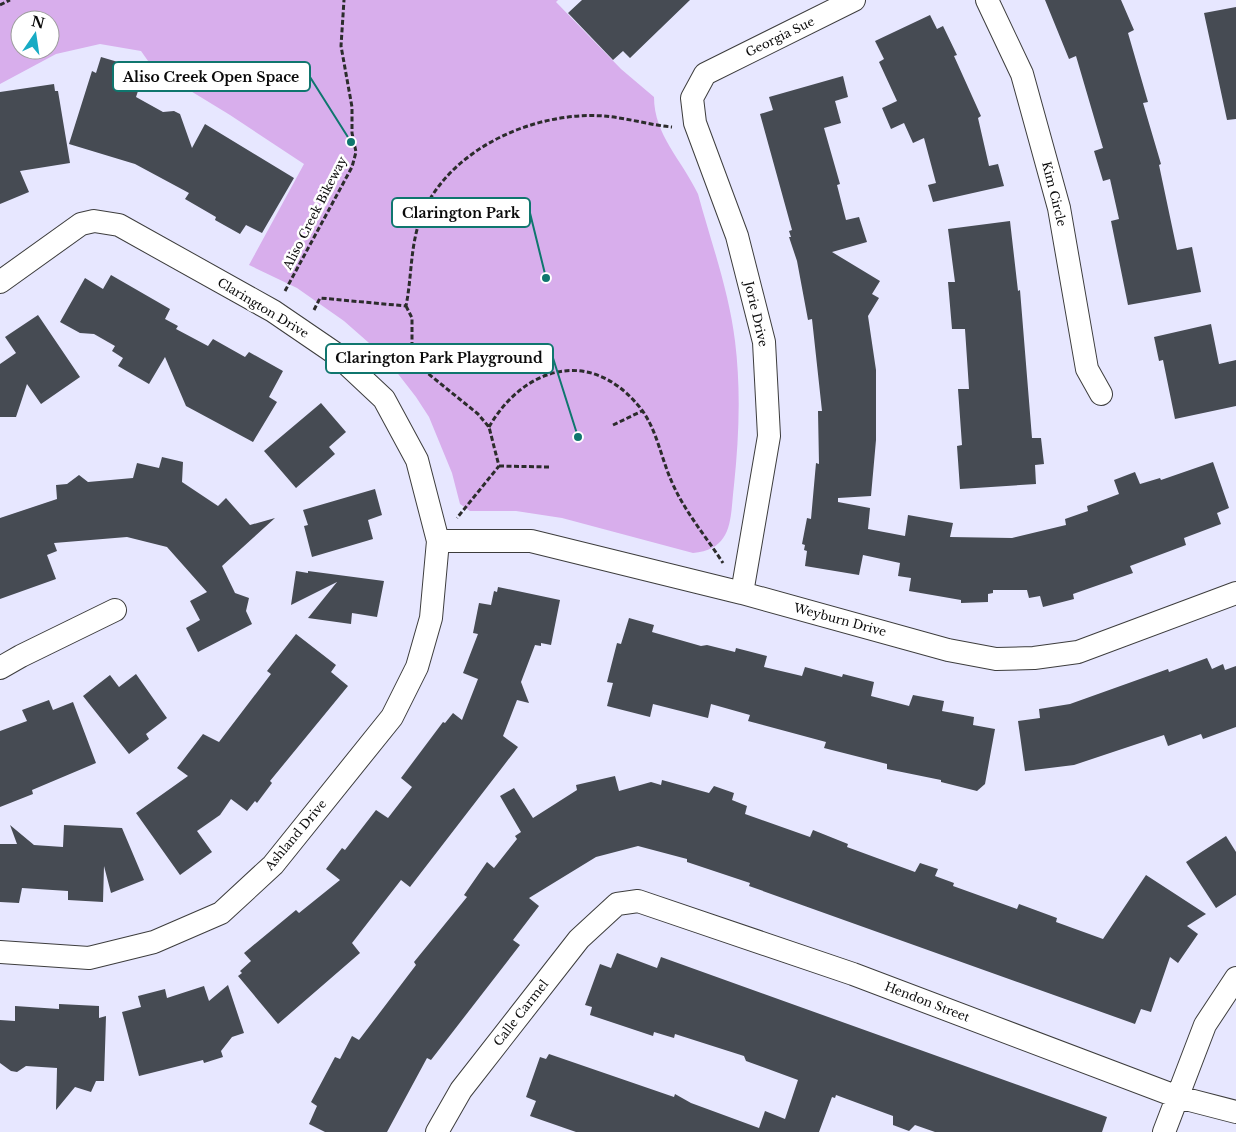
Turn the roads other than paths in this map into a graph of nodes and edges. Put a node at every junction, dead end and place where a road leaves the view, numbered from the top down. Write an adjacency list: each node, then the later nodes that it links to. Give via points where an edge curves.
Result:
1 (854, 0): 3 (street, Georgia Sue)
2 (987, 0): 5 (street, Kim Circle, via 1022,74 1059,208 1087,369)
3 (705, 74): 7 (street, Jorie Drive, via 692,98 698,130 737,236 764,342 769,436)
4 (0, 282): 6 (street, Clarington Drive, via 81,224 104,221 119,225 273,311 336,354 384,399 417,460)
5 (1101, 394)
6 (438, 541): 7 (street, Weyburn Drive, via 531,540); 12 (street, Ashland Drive, via 431,618 417,667 392,717 274,865 221,913 154,942 89,958)
7 (742, 593): 8 (street, Weyburn Drive, via 948,650 996,659 1078,652)
8 (1236, 593)
9 (115, 610): 10 (street)
10 (0, 668)
11 (617, 904): 14 (street, Hendon Street, via 638,901 844,971); 16 (street, Calle Carmel, via 574,946 461,1090)
12 (0, 952)
13 (1236, 978): 14 (street, via 1205,1025)
14 (1178, 1097): 15 (street, Hendon Street); 17 (street)
15 (1236, 1112)
16 (441, 1131)
17 (1164, 1132)

